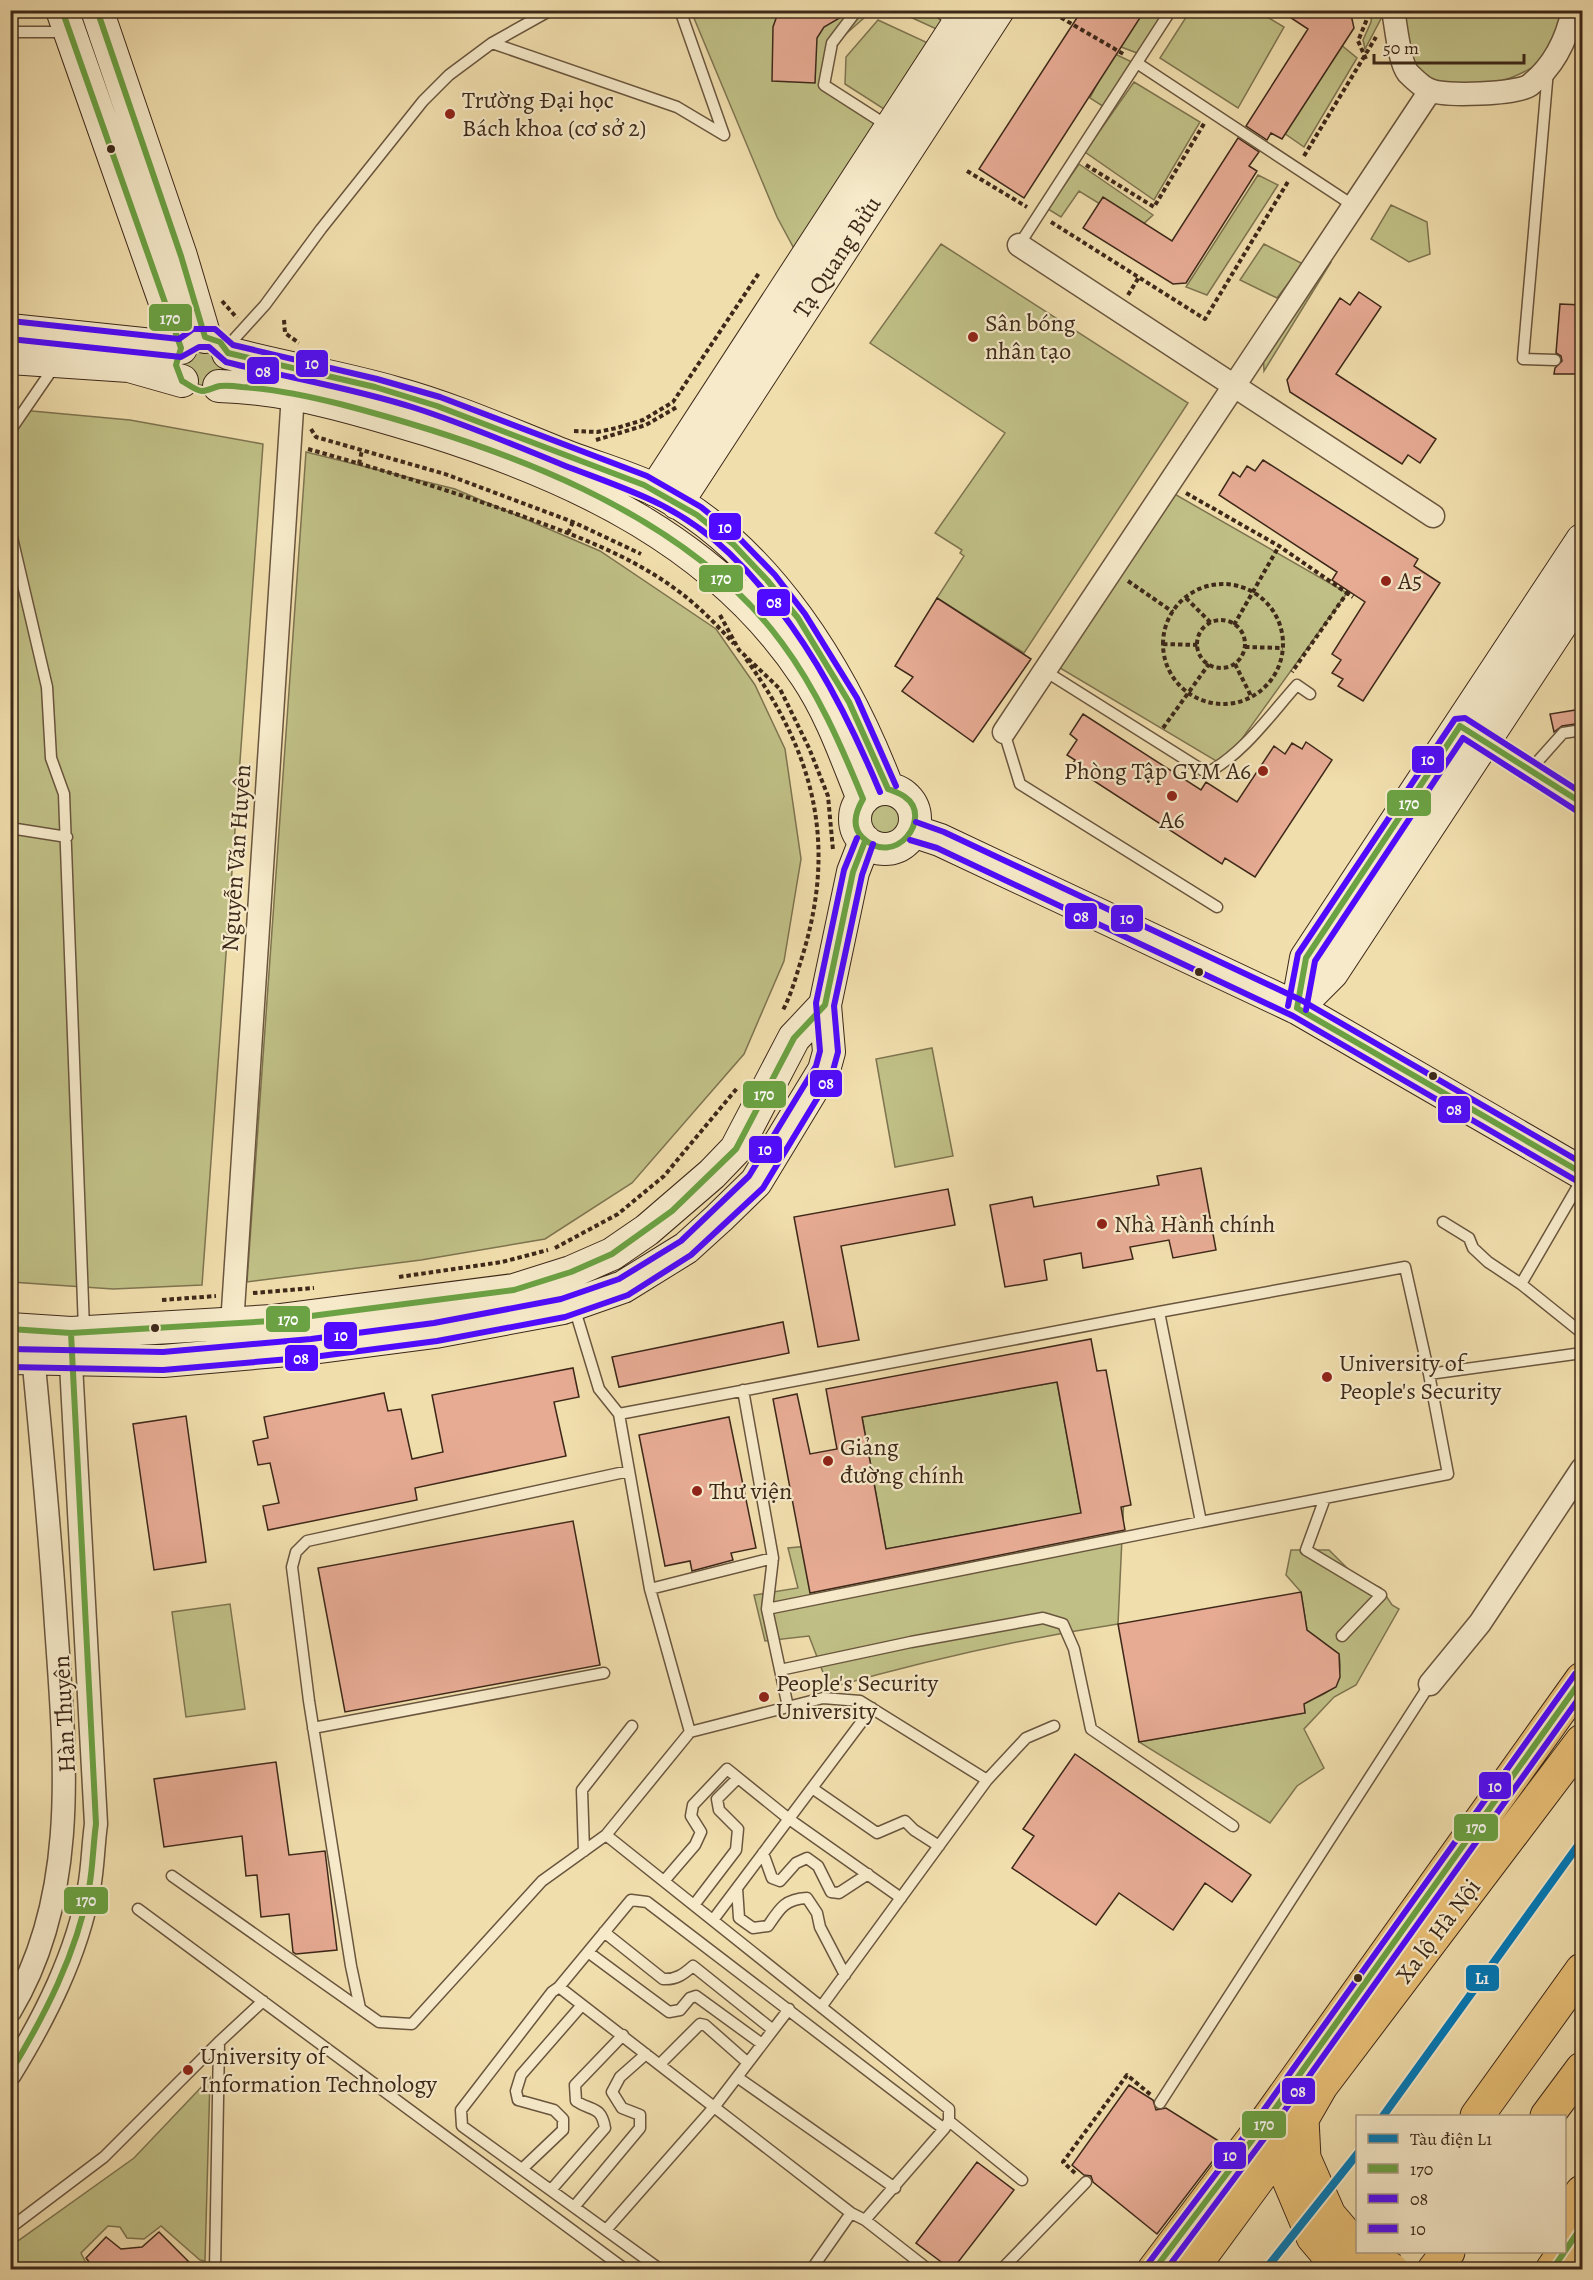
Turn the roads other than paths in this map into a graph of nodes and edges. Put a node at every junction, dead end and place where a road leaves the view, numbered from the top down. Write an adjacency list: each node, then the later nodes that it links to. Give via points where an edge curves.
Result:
1 (97, 10): 21 (street, via 181,256)
2 (550, 10): 12 (lane)
3 (680, 10): 12 (lane, via 724,135 677,107)
4 (857, 10): 17 (lane, via 832,43 824,85)
5 (998, 10): 15 (street, Tạ Quang Bửu)
6 (1171, 10): 13 (lane)
7 (1393, 10): 16 (street, via 1407,72)
8 (1573, 10): 14 (street, via 1568,34)
9 (954, 16): 15 (street, Tạ Quang Bửu)
10 (66, 21): 11 (lane); 21 (street)
11 (10, 32)
12 (492, 43): 21 (lane, via 448,75 423,101 265,305)
13 (1138, 62): 18 (lane); 19 (lane)
14 (1549, 64): 16 (street, via 1528,86 1514,92); 23 (lane, via 1523,359)
15 (935, 83): 17 (street, Tạ Quang Bửu); 30 (street, Tạ Quang Bửu)
16 (1430, 91): 18 (street)
17 (891, 128): 30 (street, Tạ Quang Bửu)
18 (1354, 206): 27 (street)
19 (1019, 245): 27 (street)
20 (10, 330): 21 (street)
21 (217, 342): 25 (street, via 176,365); 26 (street, via 228,374); 30 (street, via 407,396 605,469)
22 (10, 358): 24 (street)
23 (1555, 360)
24 (59, 361): 25 (street, via 129,366); 29 (lane, via 12,428)
25 (182, 381): 26 (street, via 200,390)
26 (219, 386): 28 (street)
27 (1234, 386): 31 (street); 35 (street)
28 (293, 394): 41 (street, via 374,413 462,441 606,500 657,529 730,586 779,640 806,676); 56 (street, Nguyễn Văn Huyên)
29 (10, 449)
30 (666, 497): 41 (street, via 741,553 803,625 848,702)
31 (1433, 516)
32 (10, 529): 45 (lane, via 47,687 51,758 64,794)
33 (1582, 540): 39 (street)
34 (1582, 593): 39 (street)
35 (1044, 671): 36 (lane, via 1207,773 1249,739 1297,685); 38 (street)
36 (1310, 694)
37 (1582, 730): 40 (lane, via 1563,733)
38 (1004, 732): 47 (lane, via 1020,784)
39 (1472, 733): 40 (street); 49 (street, via 1306,958)
40 (1530, 770): 42 (street)
41 (875, 794): 44 (street, via 905,796 915,812); 46 (street, via 855,816)
42 (1582, 803)
43 (10, 828): 45 (lane)
44 (913, 831): 46 (street, via 892,848); 49 (street, via 940,840)
45 (67, 837): 58 (lane)
46 (865, 841): 48 (street, via 853,872)
47 (1217, 907)
48 (825, 1005): 54 (street, via 829,1052 824,1070 756,1182 686,1248 623,1287); 56 (street, via 794,1038 736,1149 672,1211 612,1254 514,1290)
49 (1297, 1008): 50 (street)
50 (1582, 1173)
51 (1582, 1179): 53 (lane)
52 (1443, 1222): 53 (lane, via 1469,1238 1473,1248 1488,1262)
53 (1521, 1284): 57 (lane)
54 (573, 1304): 58 (street, via 514,1320 312,1348 163,1361); 63 (lane, via 599,1389)
55 (1160, 1312): 61 (lane, via 1405,1267); 62 (lane); 67 (lane)
56 (232, 1325): 58 (street)
57 (1582, 1332)
58 (75, 1342): 59 (street); 119 (street, Hàn Thuyên, via 96,1824 89,1887 70,1957)
59 (21, 1344): 110 (street, Hàn Thuyên, via 49,1526 62,1714 62,1847 49,1917 36,1958)
60 (1582, 1353): 61 (lane)
61 (1429, 1374): 66 (lane, via 1448,1474)
62 (743, 1390): 63 (lane); 68 (lane)
63 (619, 1414): 65 (lane)
64 (1582, 1469): 75 (street, via 1480,1623)
65 (629, 1471): 69 (lane); 80 (lane, via 307,1540 296,1552 292,1567)
66 (1325, 1498): 67 (lane); 71 (lane, via 1306,1550 1381,1595)
67 (1201, 1522): 70 (lane)
68 (774, 1558): 69 (lane); 70 (lane)
69 (650, 1589): 81 (lane)
70 (767, 1609): 72 (lane)
71 (1342, 1636)
72 (780, 1670): 76 (lane); 87 (lane, via 1042,1618 1064,1624 1074,1648 1090,1728)
73 (604, 1673): 80 (lane)
74 (1582, 1679): 126 (highway, Xa lộ Hà Nội)
75 (1431, 1684): 121 (lane)
76 (788, 1707): 77 (lane, via 823,1698 860,1701); 81 (lane)
77 (872, 1708): 84 (lane); 85 (lane)
78 (632, 1726): 90 (lane, via 582,1790)
79 (1054, 1726): 84 (lane, via 1026,1738)
80 (313, 1728): 108 (lane)
81 (690, 1732): 88 (lane)
82 (1582, 1741): 125 (highway, Xa lộ Hà Nội, via 1322,2086)
83 (738, 1778): 86 (lane); 94 (lane, via 727,1769 693,1805 691,1816 701,1832 695,1845); 97 (lane, via 717,1799 719,1810 738,1829 736,1850)
84 (987, 1780): 89 (lane)
85 (812, 1788): 86 (lane); 89 (lane, via 877,1833 905,1821)
86 (789, 1819): 91 (lane); 92 (lane)
87 (1233, 1826)
88 (606, 1835): 90 (lane); 94 (lane)
89 (939, 1846): 96 (lane)
90 (584, 1851): 108 (lane, via 542,1881 412,2024 379,2022)
91 (763, 1853): 92 (lane, via 772,1878 780,1881 796,1863 807,1858 818,1866 831,1892 839,1893); 95 (lane)
92 (868, 1874): 96 (lane)
93 (172, 1875): 108 (lane)
94 (664, 1881): 97 (lane)
95 (737, 1888): 99 (lane); 103 (lane, via 739,1918 753,1928 768,1926 792,1899 807,1898)
96 (902, 1898): 103 (lane)
97 (694, 1905): 99 (lane)
98 (138, 1909): 105 (lane)
99 (713, 1920): 107 (lane)
100 (604, 1932): 101 (lane); 109 (lane, via 631,1900 647,1902); 111 (lane, via 663,1979 682,1976 693,1966)
101 (588, 1952): 104 (lane); 114 (lane, via 669,2012 680,2010 696,1996)
102 (1582, 1970): 123 (highway)
103 (845, 1975): 107 (lane)
104 (559, 1987): 106 (lane); 129 (lane, via 461,2110 462,2126)
105 (263, 2001): 113 (lane); 150 (lane)
106 (582, 2005): 112 (lane); 129 (lane, via 518,2083 518,2100 554,2110 562,2119 562,2130)
107 (822, 2007): 127 (lane, via 949,2109)
108 (360, 2008)
109 (789, 2009): 111 (lane); 127 (lane)
110 (10, 2011)
111 (773, 2030): 114 (lane)
112 (623, 2035): 115 (lane); 133 (lane, via 575,2085 576,2101 603,2115 605,2128)
113 (219, 2042): 140 (lane, via 104,2157); 149 (lane)
114 (762, 2044): 116 (lane)
115 (646, 2054): 117 (lane); 135 (lane, via 620,2077 612,2092 622,2108 640,2115 640,2128)
116 (748, 2063): 117 (lane, via 700,2024); 120 (lane)
117 (660, 2064): 122 (lane)
118 (1582, 2069): 124 (highway)
119 (10, 2074)
120 (737, 2077): 122 (lane); 132 (lane)
121 (1160, 2103)
122 (715, 2106): 136 (lane); 141 (lane)
123 (1478, 2115)
124 (1548, 2115)
125 (1302, 2119): 128 (highway, Xa lộ Hà Nội); 142 (highway, via 1304,2158 1329,2215)
126 (1265, 2123): 128 (highway); 155 (highway, Xa lộ Hà Nội)
127 (947, 2125): 130 (lane); 132 (lane)
128 (1277, 2154): 156 (highway, Xa lộ Hà Nội); 157 (highway, via 1313,2237)
129 (522, 2169): 133 (lane)
130 (1022, 2180)
131 (1086, 2182): 154 (lane)
132 (895, 2188): 138 (lane)
133 (551, 2190): 135 (lane)
134 (1582, 2192): 137 (highway)
135 (574, 2206): 141 (lane)
136 (850, 2212): 138 (lane); 152 (lane)
137 (1566, 2214)
138 (865, 2220): 153 (lane)
139 (1582, 2226): 143 (highway)
140 (10, 2228)
141 (606, 2230): 151 (lane)
142 (1356, 2246)
143 (1566, 2249)
144 (1364, 2253): 159 (highway, bridge)
145 (1378, 2253): 158 (highway)
146 (1447, 2253): 160 (highway)
147 (1538, 2253): 161 (highway)
148 (1564, 2253): 162 (highway)
149 (215, 2270)
150 (626, 2270)
151 (661, 2270)
152 (811, 2270)
153 (929, 2270)
154 (1001, 2270)
155 (1154, 2270)
156 (1191, 2270)
157 (1341, 2270)
158 (1366, 2270)
159 (1392, 2270)
160 (1434, 2270)
161 (1526, 2270)
162 (1552, 2270)

